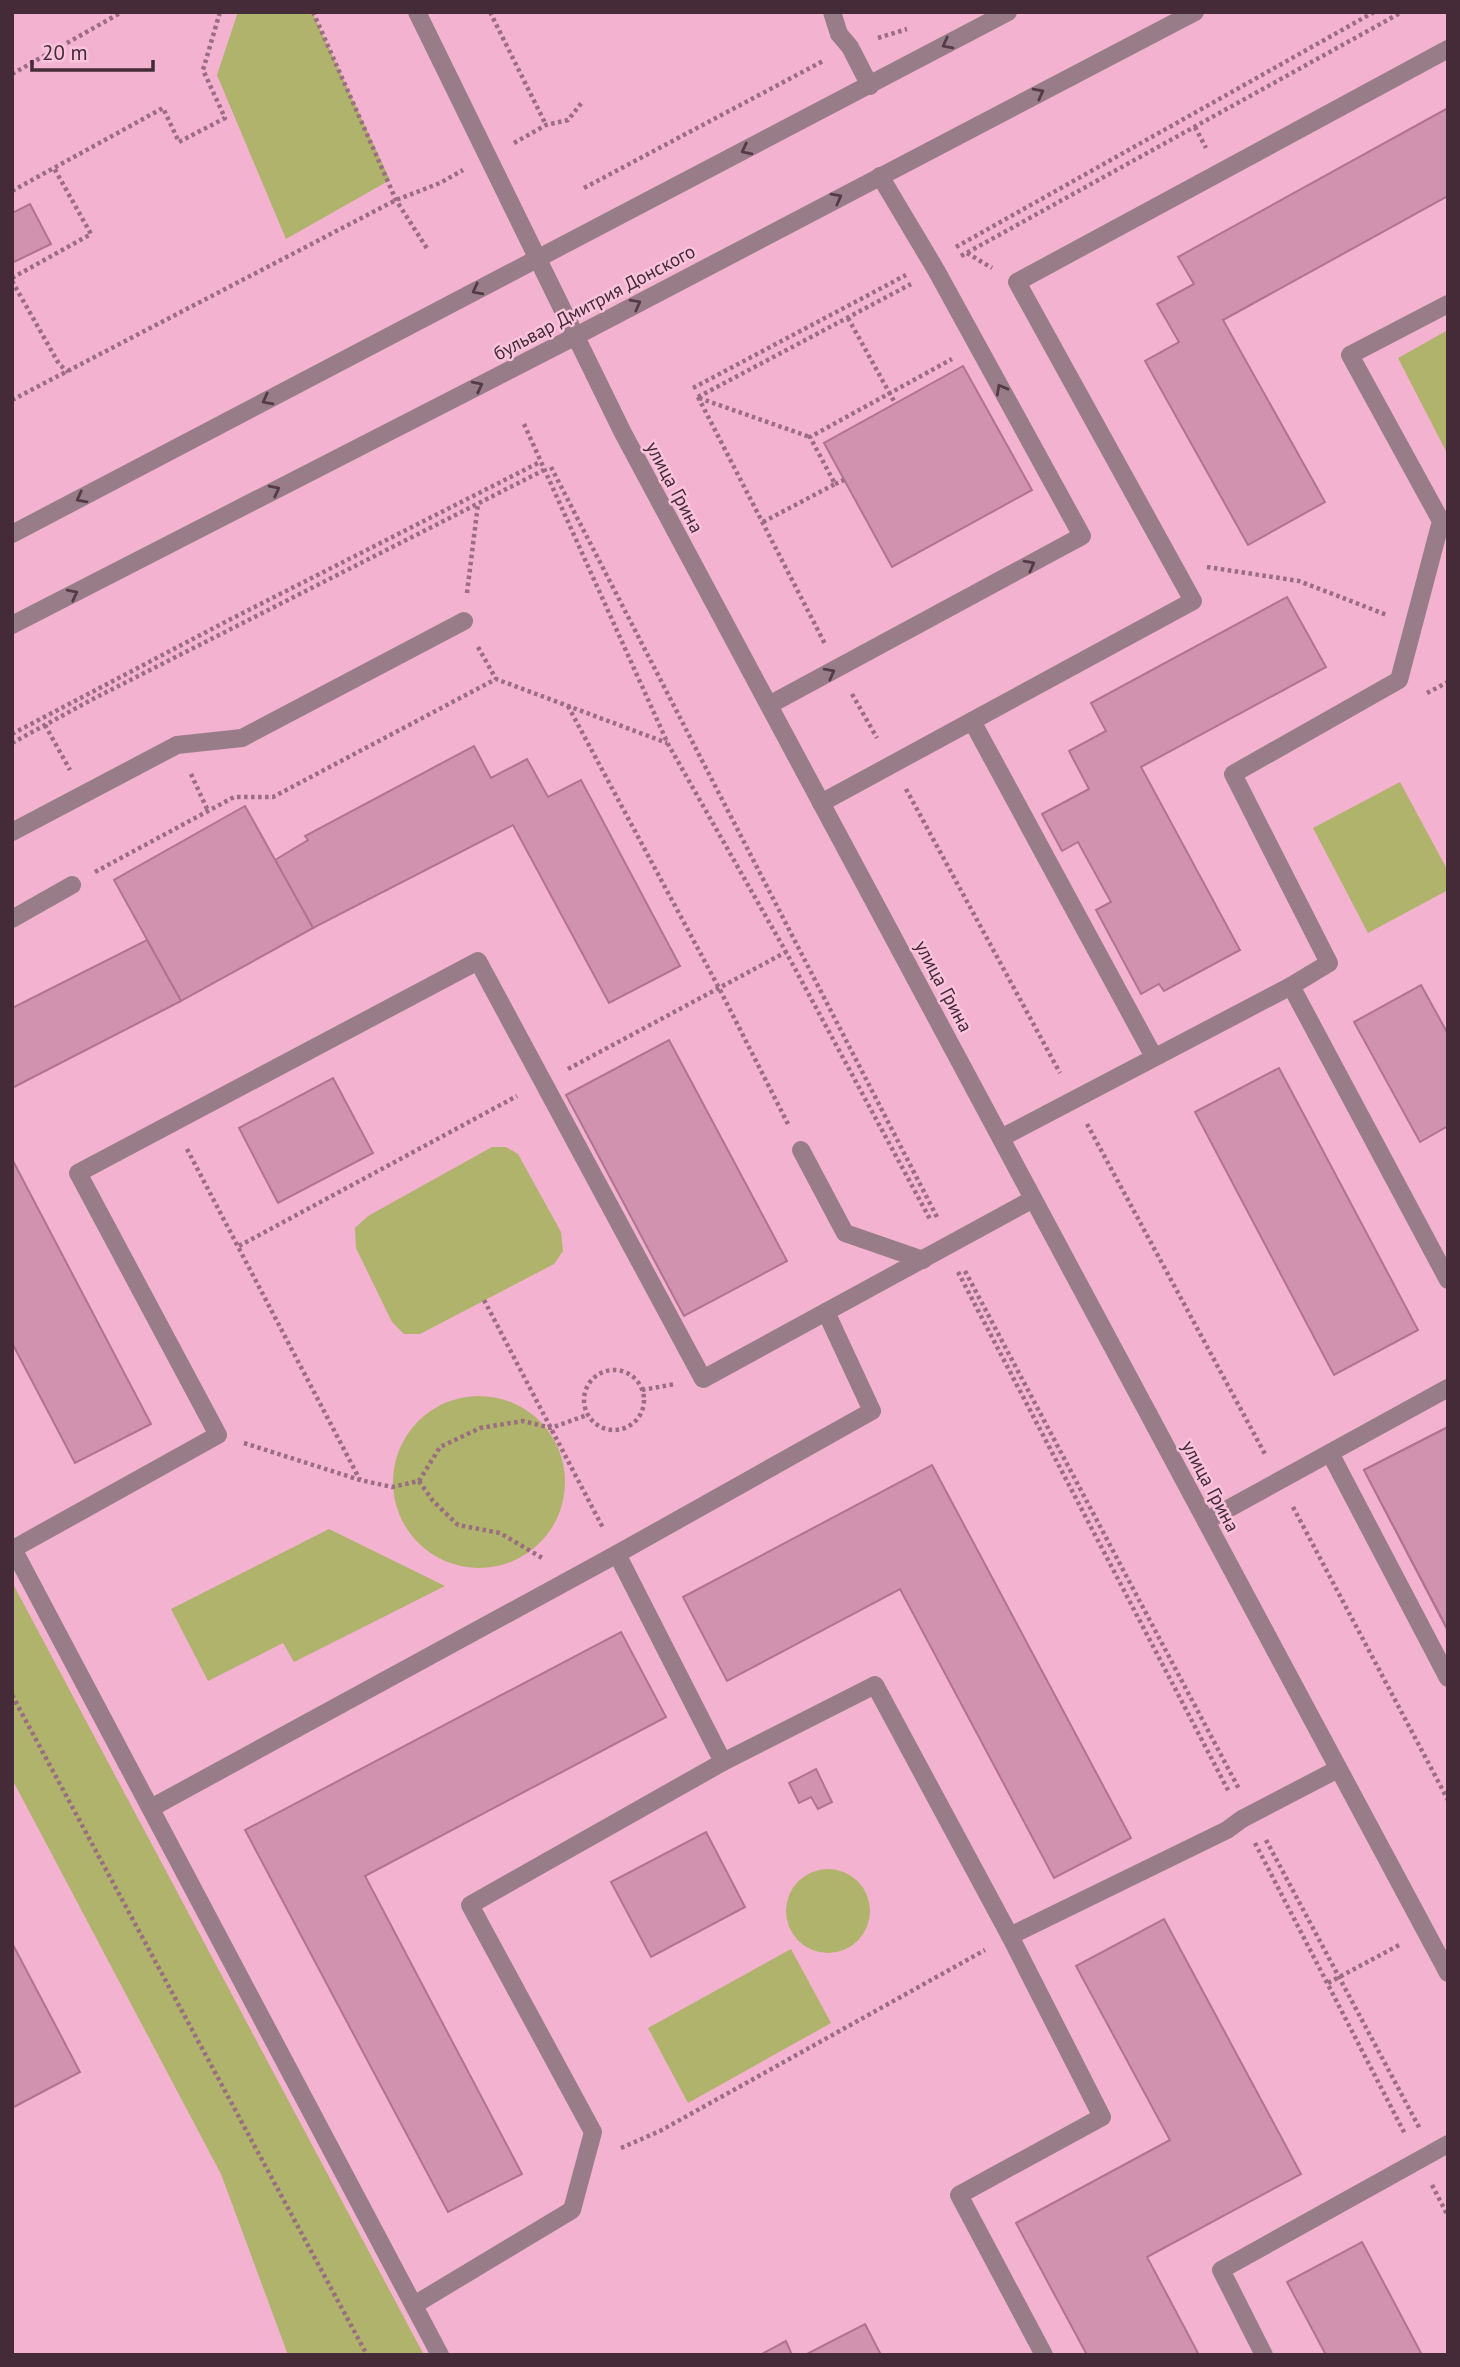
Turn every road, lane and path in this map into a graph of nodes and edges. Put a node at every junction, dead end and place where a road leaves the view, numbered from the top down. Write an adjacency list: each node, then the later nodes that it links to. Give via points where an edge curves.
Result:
1 (122, 12): 14 (path)
2 (220, 12): 19 (path, via 203,70 225,118 179,142 163,108)
3 (313, 12): 23 (path)
4 (417, 12): 18 (street, улица Грина)
5 (490, 12): 17 (path)
6 (832, 12): 12 (street, via 839,34)
7 (1008, 12): 15 (street, one-way to 15)
8 (1195, 12): 20 (street, бульвар Дмитрия Донского, one-way to 8)
9 (1374, 12): 26 (path)
10 (1402, 12): 26 (path)
11 (913, 27): 12 (path)
12 (850, 47): 15 (street); 21 (path)
13 (1448, 49): 47 (street, via 1017,282)
14 (12, 74)
15 (870, 86): 25 (street, one-way to 25)
16 (583, 101): 17 (path, via 568,120)
17 (547, 125): 18 (path)
18 (489, 157): 23 (path); 25 (street, улица Грина)
19 (54, 168): 22 (path); 27 (path, via 91,234)
20 (880, 176): 26 (street); 30 (street, бульвар Дмитрия Донского, one-way to 20)
21 (584, 188)
22 (12, 191)
23 (396, 201): 24 (path); 32 (path)
24 (428, 250)
25 (538, 258): 30 (street, улица Грина); 46 (street, one-way to 46)
26 (934, 265): 29 (path); 31 (street); 33 (path)
27 (12, 280): 32 (path, via 59,364)
28 (1448, 304): 50 (street, via 1350,355 1441,521)
29 (848, 318): 34 (path); 38 (path, via 698,397)
30 (576, 336): 49 (street, бульвар Дмитрия Донского, one-way to 30); 54 (street, улица Грина, via 622,433)
31 (977, 346): 34 (path); 54 (street, one-way to 31, via 1082,536)
32 (68, 372): 35 (path)
33 (693, 388)
34 (889, 393): 36 (path); 38 (path)
35 (12, 400)
36 (895, 403)
37 (524, 424): 39 (path)
38 (810, 437): 43 (path)
39 (540, 462): 41 (path); 58 (path)
40 (551, 467): 77 (path)
41 (544, 470): 44 (path); 60 (path)
42 (844, 480): 43 (path)
43 (835, 484): 45 (path)
44 (478, 505): 48 (path); 57 (path)
45 (763, 522)
46 (12, 534)
47 (1171, 561): 50 (path, via 1299,580); 56 (street, via 1193,601)
48 (464, 621): 51 (path); 61 (street, via 242,738)
49 (12, 625)
50 (1413, 626): 69 (street, via 1399,680 1233,774 1329,962)
51 (496, 680): 55 (path); 64 (path, via 273,797 234,797)
52 (1448, 682): 53 (path)
53 (1418, 697)
54 (769, 705): 63 (street, улица Грина)
55 (568, 706): 60 (path); 70 (path)
56 (972, 721): 63 (street); 71 (street)
57 (46, 725): 59 (path); 62 (path)
58 (12, 734)
59 (12, 743)
60 (668, 744): 68 (path)
61 (177, 745): 62 (street); 64 (path)
62 (84, 794): 65 (street)
63 (821, 803): 74 (street, улица Грина)
64 (208, 811): 66 (path)
65 (12, 832)
66 (72, 885): 67 (street)
67 (12, 919)
68 (786, 952): 70 (path); 77 (path)
69 (1291, 986): 71 (street); 80 (street)
70 (719, 988): 72 (path); 75 (path)
71 (1154, 1057): 74 (street)
72 (543, 1083): 73 (street, via 478,961); 78 (path); 82 (street, via 703,1379)
73 (173, 1123): 78 (path); 91 (street, via 78,1173 218,1435)
74 (1001, 1138): 76 (street, улица Грина)
75 (801, 1150): 79 (street, via 845,1233)
76 (1033, 1199): 77 (street); 90 (street, улица Грина)
77 (948, 1245): 79 (street); 99 (path); 99 (path)
78 (239, 1246): 88 (path)
79 (923, 1260): 82 (street)
80 (1448, 1280)
81 (484, 1300): 85 (path)
82 (826, 1312): 92 (street, via 873,1410)
83 (1448, 1388): 87 (street)
84 (587, 1415): 84 (path, via 585,1389 603,1372 620,1370 642,1390 642,1412 626,1428 605,1430); 85 (path)
85 (551, 1428): 89 (path, via 523,1421 480,1428 440,1447); 92 (path)
86 (255, 1446): 88 (path)
87 (1330, 1452): 90 (street); 94 (street)
88 (360, 1480): 89 (path, via 392,1487)
89 (419, 1481): 93 (path, via 458,1525 500,1533)
90 (1206, 1521): 97 (street, улица Грина)
91 (13, 1548): 98 (street)
92 (617, 1554): 93 (street); 96 (street)
93 (573, 1577): 98 (street)
94 (1448, 1678)
95 (12, 1695): 109 (path)
96 (723, 1762): 101 (street, via 875,1685); 106 (street, via 470,1905 593,2132)
97 (1338, 1769): 99 (street); 100 (street, улица Грина)
98 (151, 1808): 108 (street)
99 (1247, 1816): 101 (street); 103 (path); 104 (path)
100 (1425, 1931): 102 (street, улица Грина); 103 (path)
101 (1010, 1936): 106 (path, via 660,2131); 111 (street, via 1102,2117 959,2196)
102 (1448, 1973)
103 (1339, 1977): 104 (path); 105 (path)
104 (1328, 1983): 105 (path)
105 (1433, 2152): 107 (path); 112 (street, via 1221,2270)
106 (585, 2163): 108 (street, via 572,2210)
107 (1448, 2216)
108 (414, 2305): 110 (street)
109 (367, 2355)
110 (440, 2355)
111 (1044, 2355)
112 (1264, 2355)

